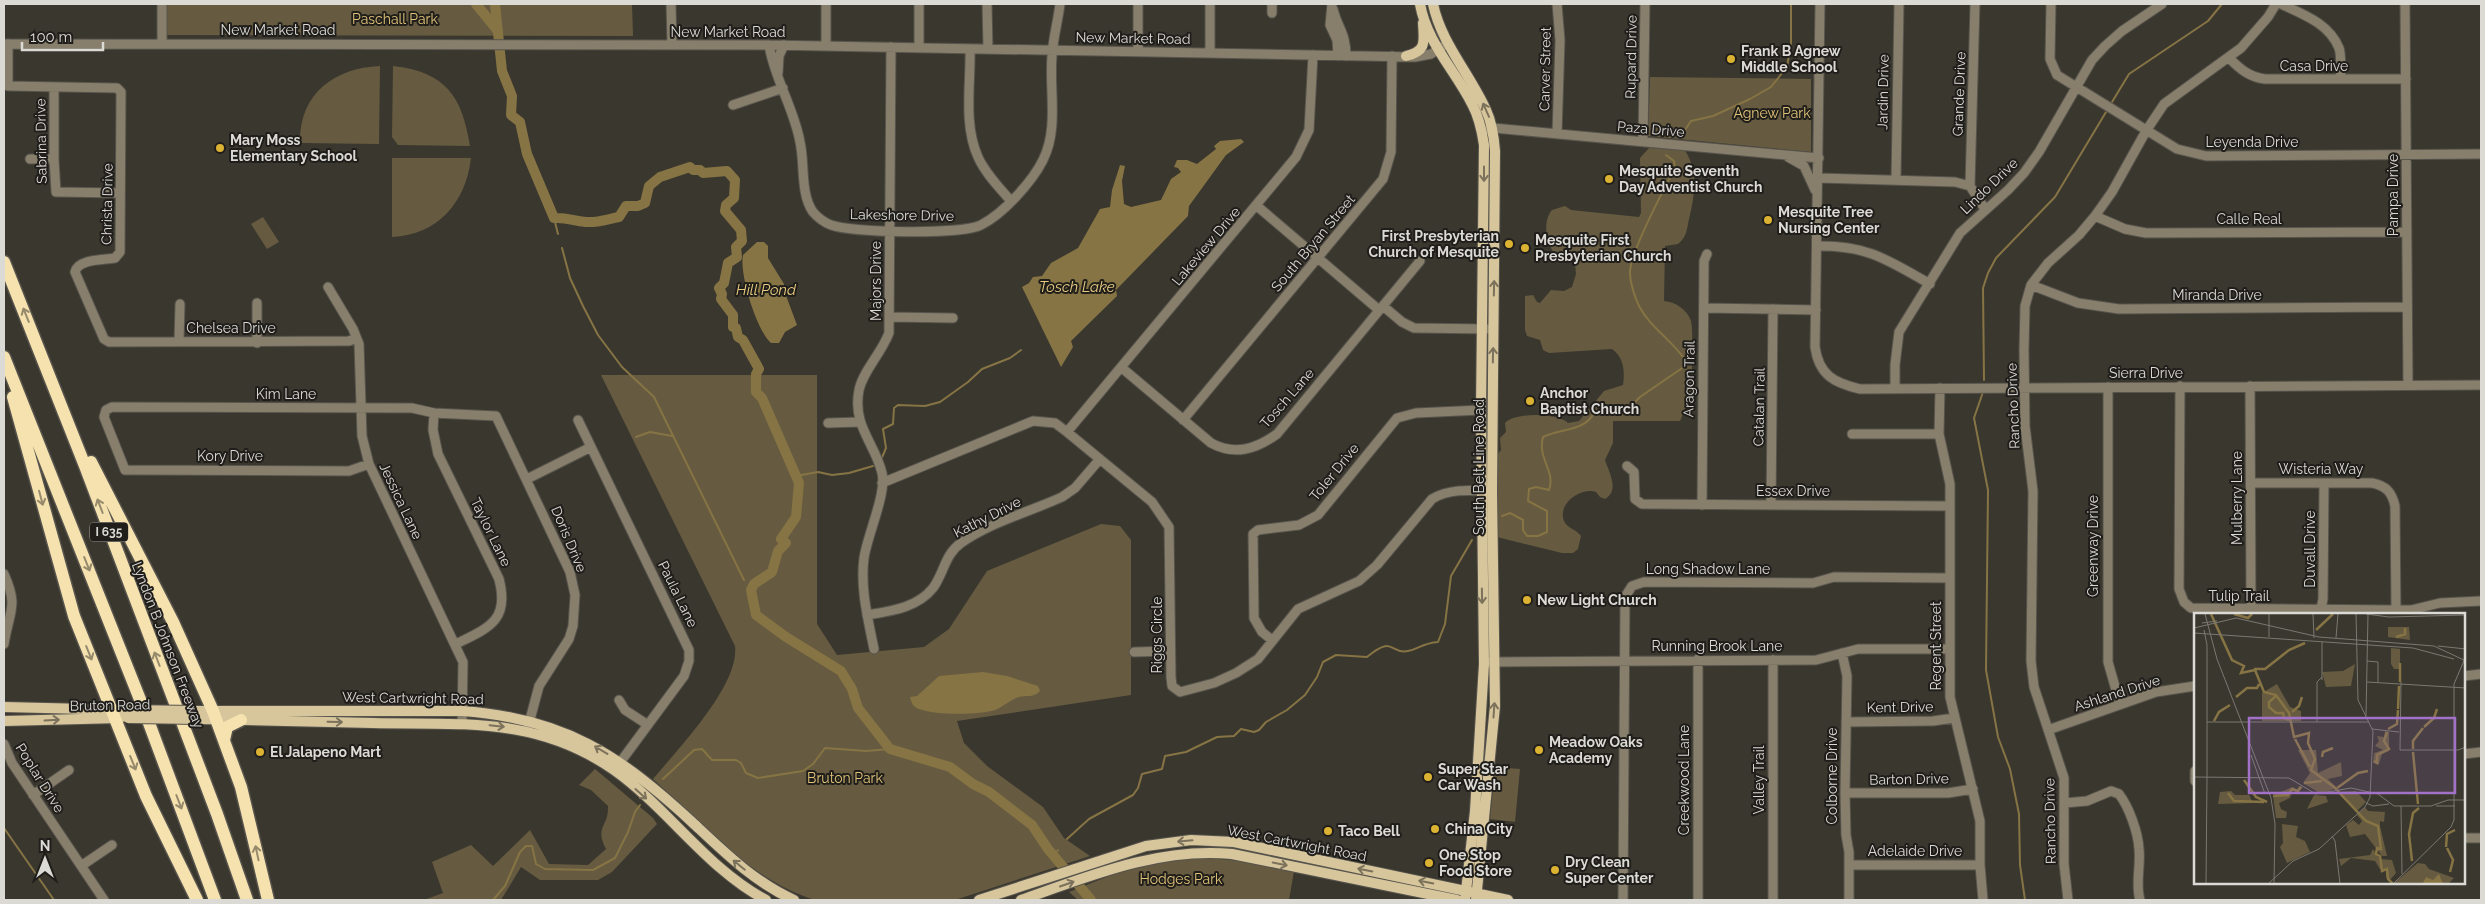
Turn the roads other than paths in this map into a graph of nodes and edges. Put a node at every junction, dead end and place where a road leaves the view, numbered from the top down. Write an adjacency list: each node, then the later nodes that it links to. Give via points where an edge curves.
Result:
1 (162, 4): 28 (street)
2 (671, 4): 29 (street)
3 (826, 4): 32 (street)
4 (920, 4): 34 (street)
5 (987, 4): 36 (street)
6 (1060, 4): 37 (street, Lakeshore Drive)
7 (1138, 4): 39 (street)
8 (1210, 4): 40 (street)
9 (1332, 4): 42 (street, via 1345,35)
10 (1420, 4): 24 (main road)
11 (1428, 4): 25 (main road, South Belt Line Road)
12 (1433, 4): 25 (main road)
13 (1558, 4): 56 (street, Carver Street)
14 (1645, 4): 57 (street, Rupard Drive)
15 (1820, 4): 61 (street)
16 (1899, 4): 65 (street, Jardin Drive)
17 (1975, 4): 66 (street, Grande Drive)
18 (2051, 4): 51 (street, Leyenda Drive, via 2052,69)
19 (2162, 4): 23 (street, Lindo Drive)
20 (2276, 4): 45 (street, Rancho Drive, via 2263,23)
21 (2281, 4): 47 (street, via 2307,16 2330,35 2339,48)
22 (2405, 4): 48 (street, Pampa Drive)
23 (2152, 6): 51 (street, Lindo Drive, via 2092,60)
24 (1422, 15): 38 (main road, South Belt Line Road); 44 (main road, via 1422,48 1418,54)
25 (1436, 21): 26 (main road, South Belt Line Road)
26 (1448, 43): 38 (street, New Market Road); 53 (main road, South Belt Line Road, one-way to 26, via 1480,98)
27 (6, 44): 28 (street, New Market Road); 49 (street, via 8,86)
28 (162, 44): 29 (street, New Market Road)
29 (672, 45): 30 (street, New Market Road)
30 (769, 45): 31 (street, New Market Road); 46 (street, Lakeshore Drive, via 771,60)
31 (784, 46): 32 (street, New Market Road); 46 (street, Lakeshore Drive, via 779,56)
32 (826, 46): 33 (street, New Market Road)
33 (891, 47): 34 (street, New Market Road); 75 (street, Majors Drive)
34 (919, 48): 35 (street, New Market Road)
35 (970, 49): 36 (street, New Market Road); 68 (street, via 972,138 978,157)
36 (988, 49): 37 (street, New Market Road)
37 (1052, 50): 39 (street, New Market Road); 68 (street, Lakeshore Drive, via 1052,122 1047,149 1039,168)
38 (1438, 50): 44 (street, New Market Road, via 1424,56); 54 (main road, South Belt Line Road, via 1472,104)
39 (1138, 52): 40 (street, New Market Road)
40 (1210, 53): 41 (street, New Market Road)
41 (1313, 54): 42 (street, New Market Road); 72 (street, Lakeview Drive, via 1310,120 1305,144)
42 (1342, 56): 43 (street, New Market Road)
43 (1392, 56): 44 (street, New Market Road); 81 (street, South Bryan Street, via 1391,152 1383,179)
44 (1406, 56)
45 (2229, 58): 47 (street, Casa Drive, via 2241,70 2259,78); 55 (street, Rancho Drive, via 2164,104)
46 (778, 73): 50 (street, Lakeshore Drive)
47 (2341, 79): 48 (street, Casa Drive)
48 (2406, 80): 60 (street, Pampa Drive)
49 (54, 88): 63 (street, Sabrina Drive); 67 (street, Christa Drive, via 119,89)
50 (783, 88): 52 (street); 75 (street, Lakeshore Drive, via 800,140 808,203 814,213 828,225 839,228)
51 (2076, 88): 55 (street, Leyenda Drive); 73 (street, Lindo Drive, via 2040,152 2008,190)
52 (733, 105)
53 (1493, 128): 54 (street, Paza Drive); 56 (street, Paza Drive); 71 (main road, South Belt Line Road)
54 (1482, 131): 70 (main road, South Belt Line Road, one-way to 70)
55 (2146, 131): 60 (street, Leyenda Drive, via 2177,149 2206,156); 74 (street, Rancho Drive)
56 (1557, 134): 57 (street, Paza Drive)
57 (1643, 141): 58 (street, Paza Drive)
58 (1781, 154): 61 (street, Paza Drive); 69 (street, via 1804,166)
59 (2481, 154): 60 (street, Leyenda Drive)
60 (2406, 155): 76 (street, Pampa Drive)
61 (1819, 158): 64 (street)
62 (30, 159): 63 (street)
63 (54, 159): 67 (street, Sabrina Drive, via 56,192)
64 (1818, 178): 65 (street); 69 (street)
65 (1896, 180): 66 (street, via 1955,182)
66 (1970, 186): 73 (street)
67 (120, 193): 99 (street, Christa Drive, via 118,257 82,264 76,270)
68 (1010, 200): 75 (street, Lakeshore Drive, via 979,226 957,230)
69 (1818, 200): 79 (street)
70 (1484, 205): 71 (main road); 77 (main road, South Belt Line Road)
71 (1495, 205): 78 (main road, South Belt Line Road)
72 (1257, 206): 81 (street); 104 (street, Lakeview Drive)
73 (1985, 209): 84 (street, Lindo Drive, via 1960,232)
74 (2095, 216): 76 (street, Calle Real, via 2126,229 2146,233); 85 (street, Rancho Drive)
75 (890, 230): 94 (street, Majors Drive)
76 (2407, 232): 89 (street, Pampa Drive)
77 (1483, 242): 78 (main road); 96 (main road, South Belt Line Road)
78 (1494, 242): 97 (main road, South Belt Line Road, one-way to 78)
79 (1817, 246): 84 (street, via 1848,246 1880,255); 93 (street)
80 (1707, 254): 91 (street, Aragon Trail, via 1704,261)
81 (1319, 257): 90 (street, via 1358,294); 120 (street, South Bryan Street)
82 (1420, 260): 90 (street, Tosch Lane)
83 (4, 262): 103 (highway, Lyndon B Johnson Freeway / I 635, one-way to 83)
84 (1930, 284): 112 (street, Lindo Drive, via 1899,332 1894,365)
85 (2031, 285): 89 (street, Miranda Drive, via 2070,301 2119,309); 114 (street, Rancho Drive, via 2025,306)
86 (328, 287): 98 (street, Jessica Lane)
87 (257, 303): 101 (street)
88 (180, 304): 100 (street)
89 (2407, 307): 106 (street, Pampa Drive)
90 (1381, 308): 96 (street, via 1414,328); 120 (street, Tosch Lane, via 1277,434 1263,444 1229,450 1212,443)
91 (1704, 308): 92 (street); 136 (street, Aragon Trail)
92 (1773, 309): 93 (street); 137 (street, Catalan Trail)
93 (1816, 310): 112 (street, Sierra Drive, via 1816,347 1820,364 1827,374 1839,384 1860,388)
94 (890, 317): 95 (street); 121 (street, Majors Drive, via 885,343 858,392)
95 (953, 318)
96 (1481, 329): 97 (street); 105 (main road, South Belt Line Road)
97 (1494, 329): 108 (main road, South Belt Line Road, one-way to 97)
98 (356, 338): 101 (street, Chelsea Drive, via 349,341); 115 (street, Jessica Lane, via 360,351)
99 (104, 339): 100 (street, Chelsea Drive, via 110,342)
100 (179, 342): 101 (street, Chelsea Drive)
101 (257, 343)
102 (4, 358): 170 (highway, one-way to 170, via 64,587); 211 (highway, I 635, one-way to 211, via 143,707)
103 (44, 360): 171 (highway, via 101,484 189,654); 212 (highway, Lyndon B Johnson Freeway / I 635, one-way to 103)
104 (1122, 368): 120 (street, Tosch Lane); 123 (street, Lakeview Drive)
105 (1481, 385): 108 (main road); 116 (main road, South Belt Line Road)
106 (2408, 385): 107 (street, Sierra Drive); 110 (street, Sierra Drive)
107 (2481, 385)
108 (1493, 386): 135 (main road, South Belt Line Road)
109 (2180, 386): 110 (street, Sierra Drive); 111 (street, Sierra Drive); 144 (street, Tulip Trail, via 2179,593 2191,608)
110 (2250, 386): 132 (street, Mulberry Lane)
111 (2108, 387): 114 (street, Sierra Drive); 166 (street, Greenway Drive, via 2107,643 2108,662)
112 (1896, 388): 113 (street, Sierra Drive)
113 (1940, 388): 114 (street, Sierra Drive); 125 (street, Regent Street)
114 (2025, 388): 181 (street, Rancho Drive, via 2025,426 2033,491 2031,661 2034,687)
115 (362, 408): 117 (street, Kim Lane, via 412,408); 126 (street, Kim Lane, via 112,407 106,410 104,418); 129 (street, Jessica Lane, via 362,436)
116 (1481, 410): 135 (main road, South Belt Line Road); 149 (street, Toler Drive, via 1416,413 1397,418 1318,515 1305,523 1258,530 1253,534 1254,618 1262,632)
117 (434, 413): 118 (street, Kim Lane); 151 (street, Taylor Lane, via 433,430 438,454 499,579 503,596 503,606 488,629)
118 (496, 416): 131 (street, Doris Drive)
119 (578, 420): 127 (street, Paula Lane)
120 (1183, 420)
121 (860, 422): 122 (street); 134 (street, Majors Drive, via 882,473)
122 (828, 423)
123 (1067, 432): 128 (street, Riggs Circle); 134 (street, Riggs Circle, via 1055,423 1033,421)
124 (1852, 434): 125 (street)
125 (1939, 434): 138 (street, Regent Street, via 1950,484)
126 (112, 438): 129 (street, Kory Drive, via 125,470 349,472)
127 (591, 447): 131 (street); 179 (street, Paula Lane, via 689,650 684,676)
128 (1100, 459): 147 (street, Kathy Drive, via 1076,488 1062,497 974,536 955,548 933,587 914,603 902,609); 154 (street, Riggs Circle, via 1152,502 1169,527)
129 (369, 464): 151 (street, Jessica Lane)
130 (1627, 466): 136 (street, Essex Drive, via 1634,472 1634,496 1642,504)
131 (527, 479): 180 (street, Doris Drive, via 570,572 576,612 569,639 539,686)
132 (2250, 483): 133 (street, Wisteria Way); 144 (street, Mulberry Lane)
133 (2324, 483): 145 (street, Wisteria Way, via 2372,483 2385,487 2392,494 2395,506); 146 (street, Duvall Drive)
134 (882, 484): 147 (street, Majors Drive, via 864,558)
135 (1487, 491): 140 (main road, South Belt Line Road); 141 (main road, South Belt Line Road); 149 (street, Riggs Circle, via 1448,492 1432,499 1359,581 1298,609)
136 (1702, 505): 137 (street, Essex Drive)
137 (1771, 505): 138 (street, Essex Drive)
138 (1950, 506): 142 (street, Regent Street)
139 (4, 574): 148 (street, via 13,594)
140 (1482, 578): 141 (main road); 161 (main road, South Belt Line Road, one-way to 161)
141 (1495, 578): 160 (main road, South Belt Line Road)
142 (1950, 578): 153 (street, Regent Street); 158 (street, Long Shadow Lane, via 1644,582 1632,586 1624,597)
143 (2481, 601): 145 (street, Tulip Trail)
144 (2251, 609): 146 (street, Tulip Trail)
145 (2396, 610): 146 (street, Tulip Trail)
146 (2321, 612)
147 (867, 615): 152 (street, Majors Drive)
148 (5, 633): 150 (street)
149 (1272, 640): 154 (street, Riggs Circle, via 1258,659 1236,673 1180,692 1174,689 1171,681)
150 (4, 644)
151 (456, 644): 169 (street, Jessica Lane, via 463,662)
152 (874, 649)
153 (1950, 649): 156 (street, Running Brook Lane, via 1858,649); 173 (street, Regent Street, via 1950,697)
154 (1170, 651): 155 (street)
155 (1134, 652)
156 (1842, 653): 159 (street, Running Brook Lane, via 1816,660); 177 (street, Colborne Drive, via 1847,676)
157 (1698, 659): 158 (street, Running Brook Lane); 159 (street, Running Brook Lane); 221 (street, Creekwood Lane)
158 (1624, 660): 160 (street, Running Brook Lane); 220 (street, Long Shadow Lane)
159 (1773, 660): 222 (street, Valley Trail)
160 (1496, 661): 161 (street, Running Brook Lane); 194 (main road, South Belt Line Road, one-way to 160)
161 (1484, 664): 189 (main road, South Belt Line Road)
162 (2481, 674): 163 (street)
163 (2465, 676)
164 (2194, 686): 166 (street, Ashland Drive, via 2156,692)
165 (619, 700): 179 (street, via 625,710)
166 (2120, 704): 181 (street, Ashland Drive)
167 (4, 707): 170 (main road, Bruton Road)
168 (310, 710): 169 (main road, West Cartwright Road); 172 (main road, West Cartwright Road); 176 (main road)
169 (462, 711): 178 (street, Jessica Lane); 180 (main road, West Cartwright Road, via 488,713)
170 (113, 714): 171 (main road, Bruton Road, bridge); 175 (main road, Bruton Road, one-way to 170); 210 (highway, one-way to 210, via 159,826)
171 (214, 715): 172 (main road, West Cartwright Road); 174 (main road, West Cartwright Road); 182 (highway)
172 (267, 716): 174 (main road, West Cartwright Road); 176 (main road, West Cartwright Road)
173 (1954, 718): 177 (street, Kent Drive); 188 (street, Regent Street)
174 (241, 720): 182 (highway, via 227,727)
175 (4, 721)
176 (310, 722): 178 (main road, West Cartwright Road, one-way to 178)
177 (1846, 722): 190 (street, Colborne Drive)
178 (462, 724): 180 (main road, West Cartwright Road, one-way to 180)
179 (648, 725): 186 (street, Paula Lane)
180 (528, 726): 186 (main road, West Cartwright Road)
181 (2048, 730): 192 (street, Rancho Drive, via 2064,778)
182 (224, 740): 213 (highway, one-way to 182, via 245,803)
183 (4, 744): 191 (street, Poplar Drive)
184 (2481, 752): 185 (street)
185 (2465, 754)
186 (618, 767): 193 (main road, West Cartwright Road); 195 (main road, West Cartwright Road, one-way to 195)
187 (69, 770): 191 (street)
188 (1973, 789): 190 (street, Barton Drive, via 1948,793); 202 (street, Regent Street, via 1980,821)
189 (1476, 790): 194 (main road, via 1477,820); 207 (main road, South Belt Line Road)
190 (1845, 793): 201 (street, Colborne Drive)
191 (33, 795): 203 (street, Poplar Drive)
192 (2064, 803): 225 (street, Rancho Drive, via 2064,864); 226 (street, via 2087,800 2111,791 2119,794 2130,816 2140,850 2137,880)
193 (690, 820): 195 (main road); 206 (main road, West Cartwright Road, one-way to 193, via 738,866)
194 (1484, 825): 207 (main road, South Belt Line Road)
195 (680, 831): 214 (main road, West Cartwright Road, via 731,878)
196 (2465, 838): 197 (street)
197 (2481, 838)
198 (1234, 842): 200 (main road); 204 (main road, West Cartwright Road); 205 (main road, West Cartwright Road, one-way to 205, via 1191,840 1166,843 1102,859)
199 (112, 845): 203 (street)
200 (1232, 854): 204 (main road, West Cartwright Road, one-way to 204); 208 (main road, West Cartwright Road, one-way to 200, via 1107,871 1172,854)
201 (1849, 865): 202 (street, Adelaide Drive); 223 (street, Colborne Drive)
202 (1980, 865): 224 (street, Regent Street)
203 (81, 866): 209 (street, Poplar Drive)
204 (1342, 871): 207 (main road, West Cartwright Road, one-way to 204); 218 (main road, West Cartwright Road)
205 (1012, 890): 216 (main road, West Cartwright Road); 217 (main road, via 1010,895)
206 (777, 896): 215 (main road, West Cartwright Road)
207 (1471, 896): 219 (main road, West Cartwright Road)
208 (1024, 899)
209 (104, 900)
210 (197, 900)
211 (215, 900)
212 (247, 900)
213 (268, 900)
214 (766, 900)
215 (794, 900)
216 (979, 900)
217 (998, 900)
218 (1457, 900)
219 (1508, 900)
220 (1623, 900)
221 (1698, 900)
222 (1773, 900)
223 (1849, 900)
224 (1983, 900)
225 (2068, 900)
226 (2140, 900)

